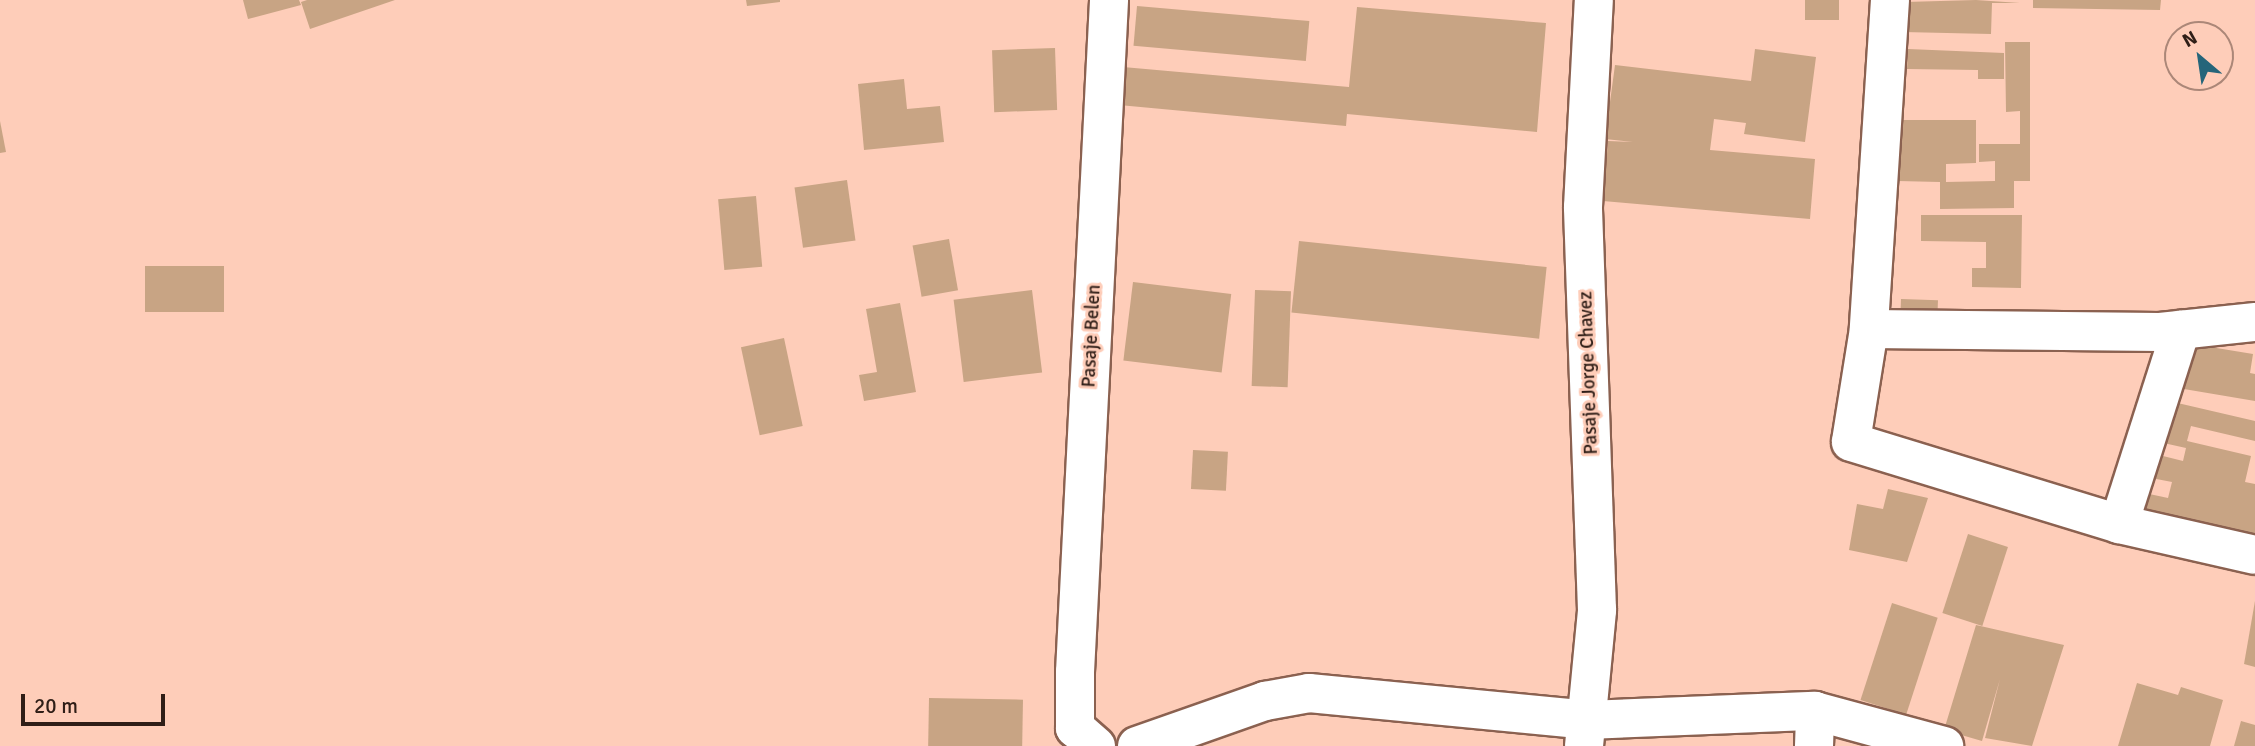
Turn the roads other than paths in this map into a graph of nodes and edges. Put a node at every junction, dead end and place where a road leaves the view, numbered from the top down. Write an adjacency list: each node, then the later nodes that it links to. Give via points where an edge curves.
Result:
1 (1109, 0): 11 (street, Pasaje Belen, via 1075,672 1075,728)
2 (1594, 0): 10 (street, Pasaje Jorge Chavez, via 1583,207 1597,610)
3 (1890, 0): 5 (street)
4 (2255, 322): 6 (street)
5 (1869, 329): 6 (street); 7 (street, via 1851,442)
6 (2181, 330): 7 (street)
7 (2119, 524): 8 (street)
8 (2255, 555)
9 (1815, 728): 10 (street); 13 (street)
10 (1585, 733): 12 (street, via 1308,693 1265,701)
11 (1096, 746)
12 (1137, 746)
13 (1944, 746)

